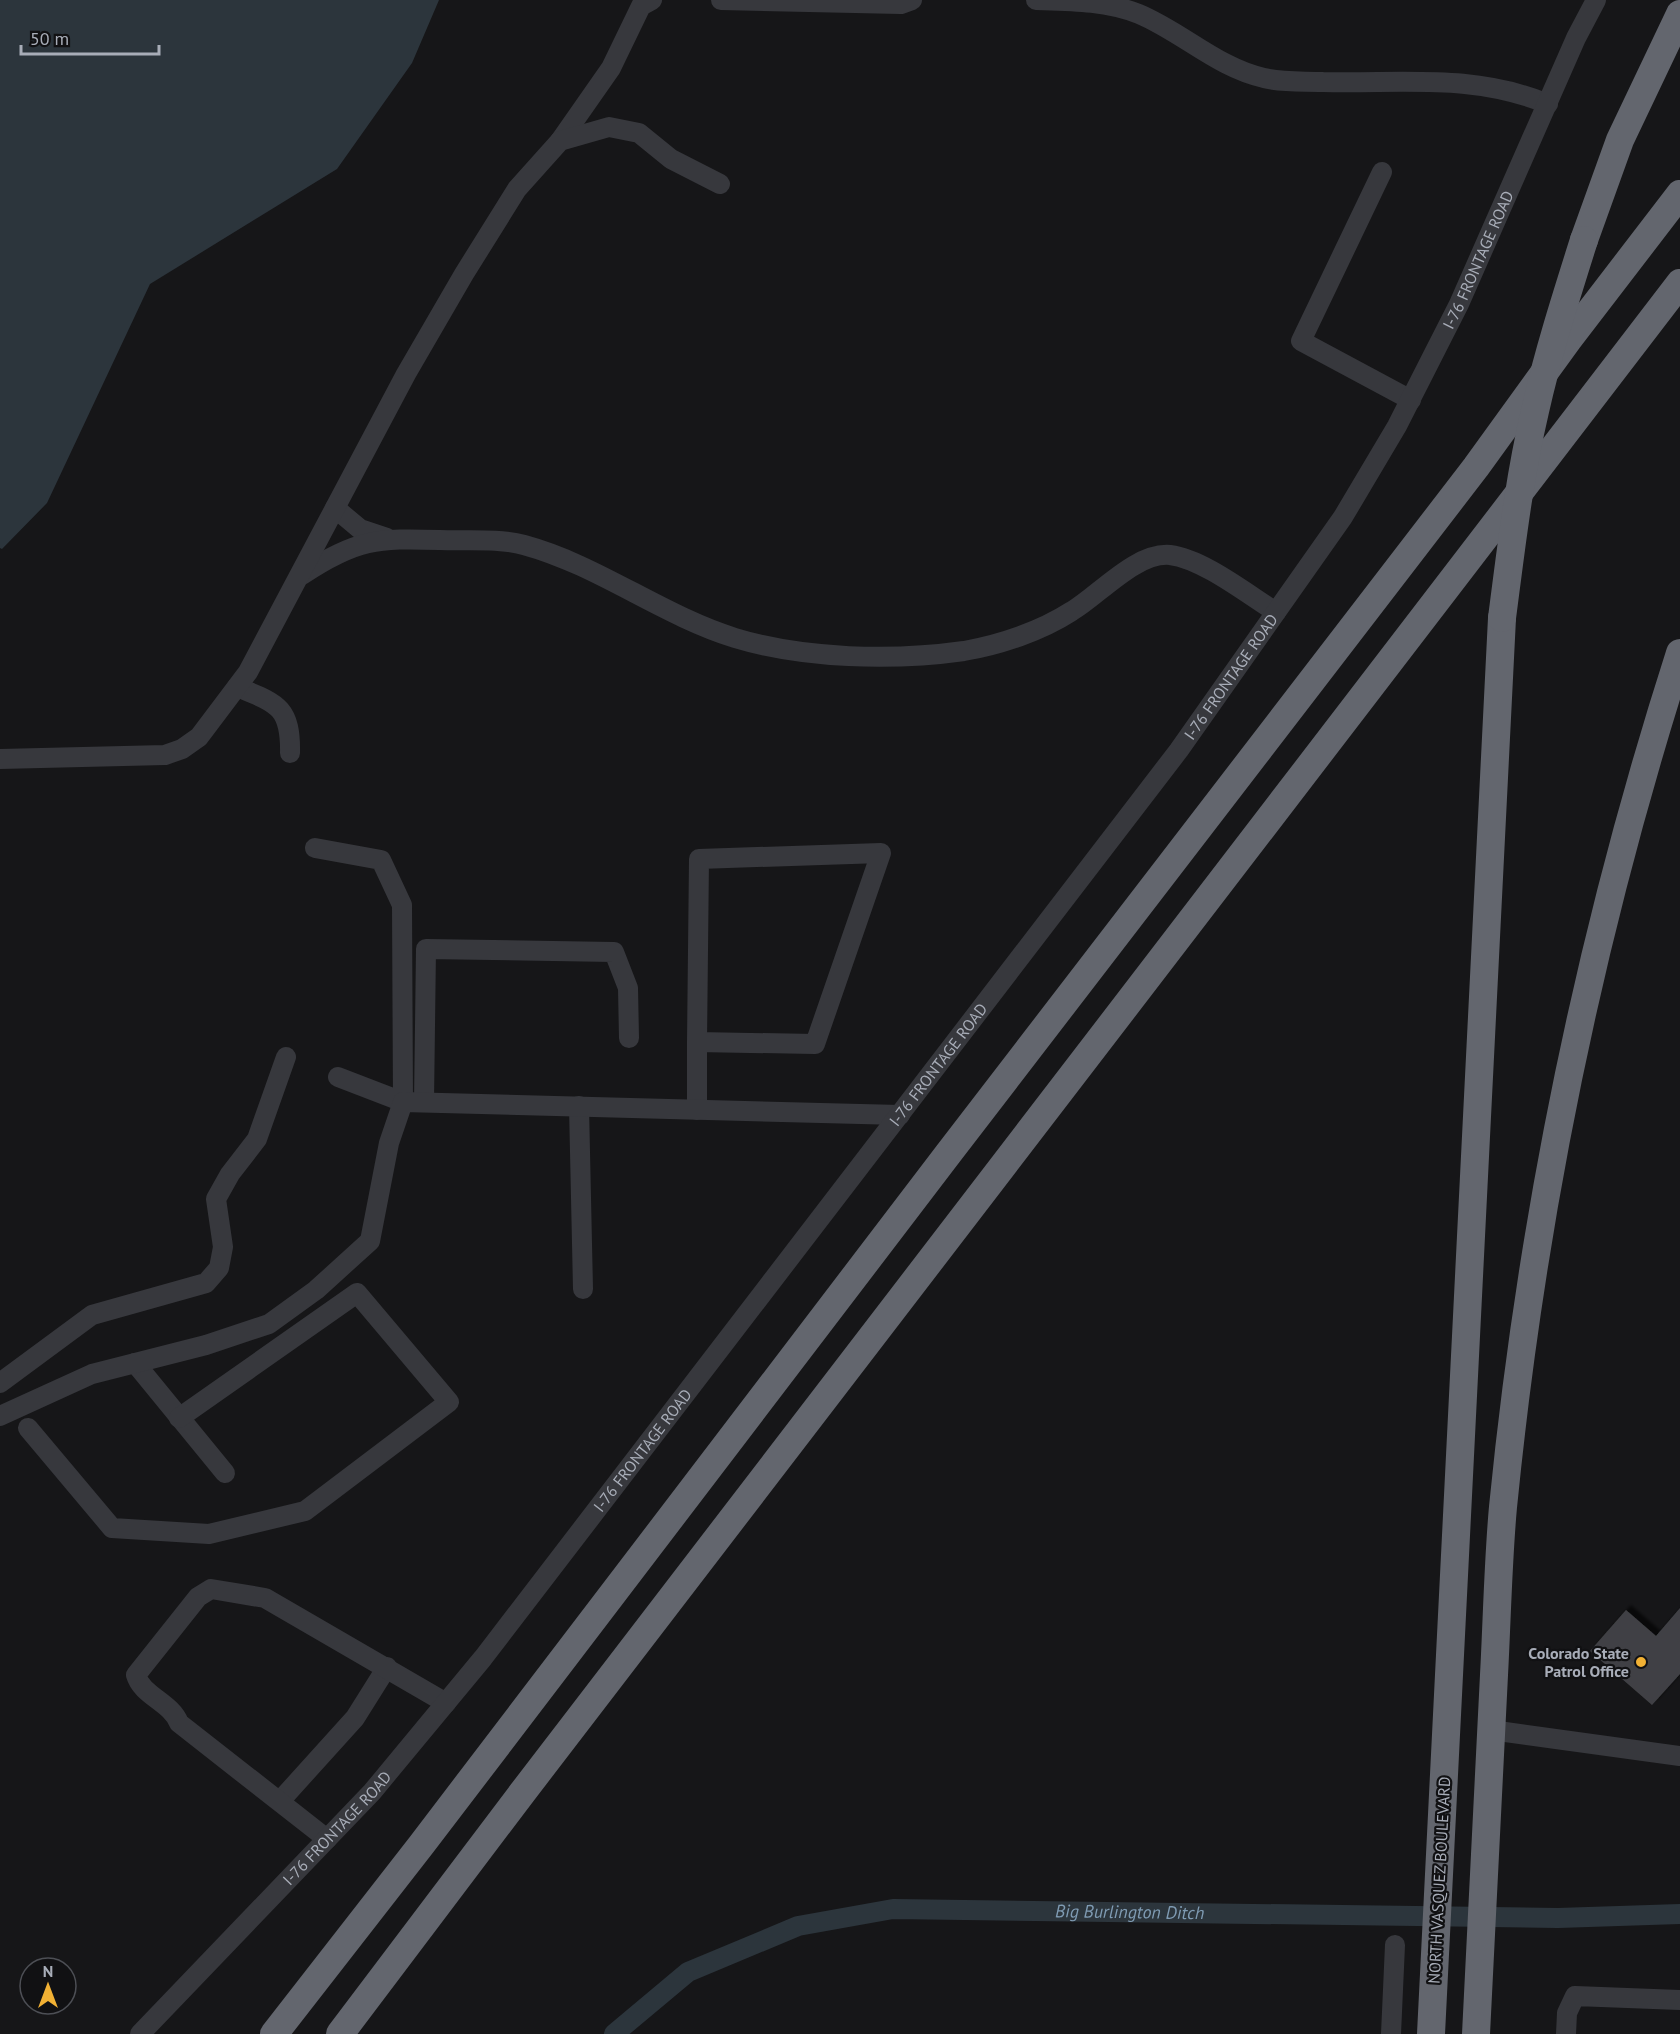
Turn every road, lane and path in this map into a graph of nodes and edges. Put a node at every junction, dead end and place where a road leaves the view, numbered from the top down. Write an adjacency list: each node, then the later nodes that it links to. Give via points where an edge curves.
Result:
1 (652, 0): 8 (street, via 641,6 611,68)
2 (721, 0): 3 (street, via 901,4)
3 (912, 0)
4 (1036, 0): 7 (street, via 1111,5 1140,15 1234,69 1265,79 1450,81 1495,86)
5 (1596, 0): 7 (street, I-76 FRONTAGE ROAD)
6 (1680, 14): 43 (highway, NORTH VASQUEZ BOULEVARD, bridge, via 1620,140 1584,240 1548,355 1514,527 1502,618)
7 (1548, 104): 13 (street, I-76 FRONTAGE ROAD, via 1459,304)
8 (560, 141): 10 (street, via 609,127 639,133 671,159); 14 (street, via 517,189 464,274)
9 (1382, 172): 13 (street, via 1301,341)
10 (720, 184)
11 (1680, 194): 51 (highway, via 1476,467)
12 (1680, 283): 52 (highway)
13 (1411, 400): 17 (street, I-76 FRONTAGE ROAD, via 1343,517)
14 (335, 508): 15 (street, via 360,529); 16 (street)
15 (387, 538): 16 (street, via 334,554); 17 (street, via 521,544 560,557 674,614 736,638 803,651 905,658 967,650 1020,636 1072,612 1142,561 1169,555 1193,562)
16 (299, 577): 19 (street)
17 (1276, 612): 31 (street, I-76 FRONTAGE ROAD, via 1179,750)
18 (1680, 653): 44 (highway, via 1641,773 1590,969 1549,1168 1503,1510)
19 (237, 687): 20 (street, via 273,702 288,720); 21 (street, via 199,737 165,755)
20 (290, 753)
21 (0, 759)
22 (315, 848): 27 (street, via 381,860 402,905)
23 (628, 1038): 28 (street, via 628,988 614,952 426,950)
24 (697, 1042): 24 (street, via 815,1044 881,854 699,859); 30 (street)
25 (286, 1057): 36 (street, via 257,1139 216,1199 224,1247 219,1268 206,1283 92,1315)
26 (338, 1077): 27 (street)
27 (402, 1102): 28 (street); 32 (street, via 389,1143 370,1241)
28 (424, 1102): 29 (street)
29 (579, 1106): 30 (street); 33 (street)
30 (697, 1110): 31 (street)
31 (900, 1115): 42 (street, I-76 FRONTAGE ROAD)
32 (338, 1270): 34 (street); 35 (street, via 269,1324)
33 (583, 1289)
34 (357, 1293): 38 (street); 39 (street, via 449,1401 305,1511 209,1533 112,1528)
35 (135, 1363): 37 (street, via 92,1374); 38 (street)
36 (0, 1383)
37 (0, 1416)
38 (179, 1418): 40 (street)
39 (28, 1428)
40 (225, 1473)
41 (387, 1667): 42 (street); 46 (street, via 355,1718); 46 (street, via 265,1598 211,1589 198,1597 136,1675 138,1684 175,1712 179,1723)
42 (446, 1703): 47 (street, I-76 FRONTAGE ROAD)
43 (1446, 1726): 44 (highway); 54 (highway, NORTH VASQUEZ BOULEVARD)
44 (1491, 1730): 45 (street); 55 (highway)
45 (1680, 1755)
46 (280, 1801): 47 (street)
47 (327, 1839): 50 (street, I-76 FRONTAGE ROAD)
48 (1395, 1945): 53 (street)
49 (1680, 2000): 56 (street, via 1575,1996 1567,2013)
50 (140, 2034)
51 (274, 2034)
52 (340, 2034)
53 (1391, 2034)
54 (1431, 2034)
55 (1476, 2034)
56 (1566, 2034)

